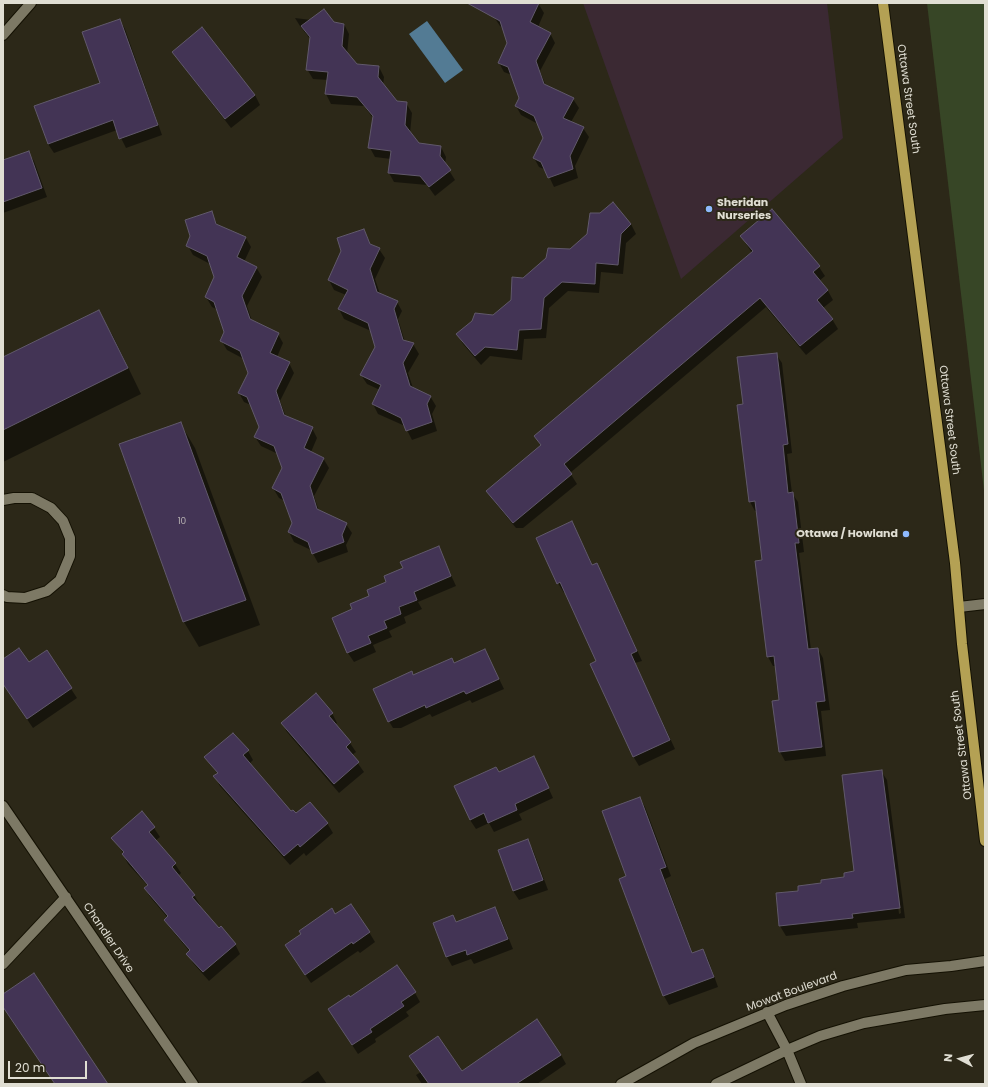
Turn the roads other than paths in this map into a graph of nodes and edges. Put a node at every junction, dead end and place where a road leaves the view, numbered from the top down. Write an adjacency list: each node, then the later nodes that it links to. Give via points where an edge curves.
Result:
1 (31, 3): 3 (street)
2 (883, 3): 7 (main road, Ottawa Street South)
3 (3, 35)
4 (3, 500): 5 (street, via 32,498 51,508 63,521 70,538 70,556 60,580 47,591 25,598)
5 (3, 595)
6 (985, 604): 7 (street)
7 (959, 607): 9 (main road, Ottawa Street South)
8 (3, 806): 10 (street, Chandler Drive)
9 (985, 841)
10 (66, 897): 12 (street); 16 (street, Chandler Drive)
11 (985, 960): 14 (street, Mowat Boulevard, via 906,970 843,986)
12 (3, 964)
13 (985, 1005): 15 (street, via 864,1023 820,1036)
14 (767, 1012): 15 (street); 17 (street, Mowat Boulevard, via 694,1043)
15 (787, 1050): 18 (street); 19 (street)
16 (193, 1084)
17 (621, 1084)
18 (716, 1084)
19 (801, 1084)

